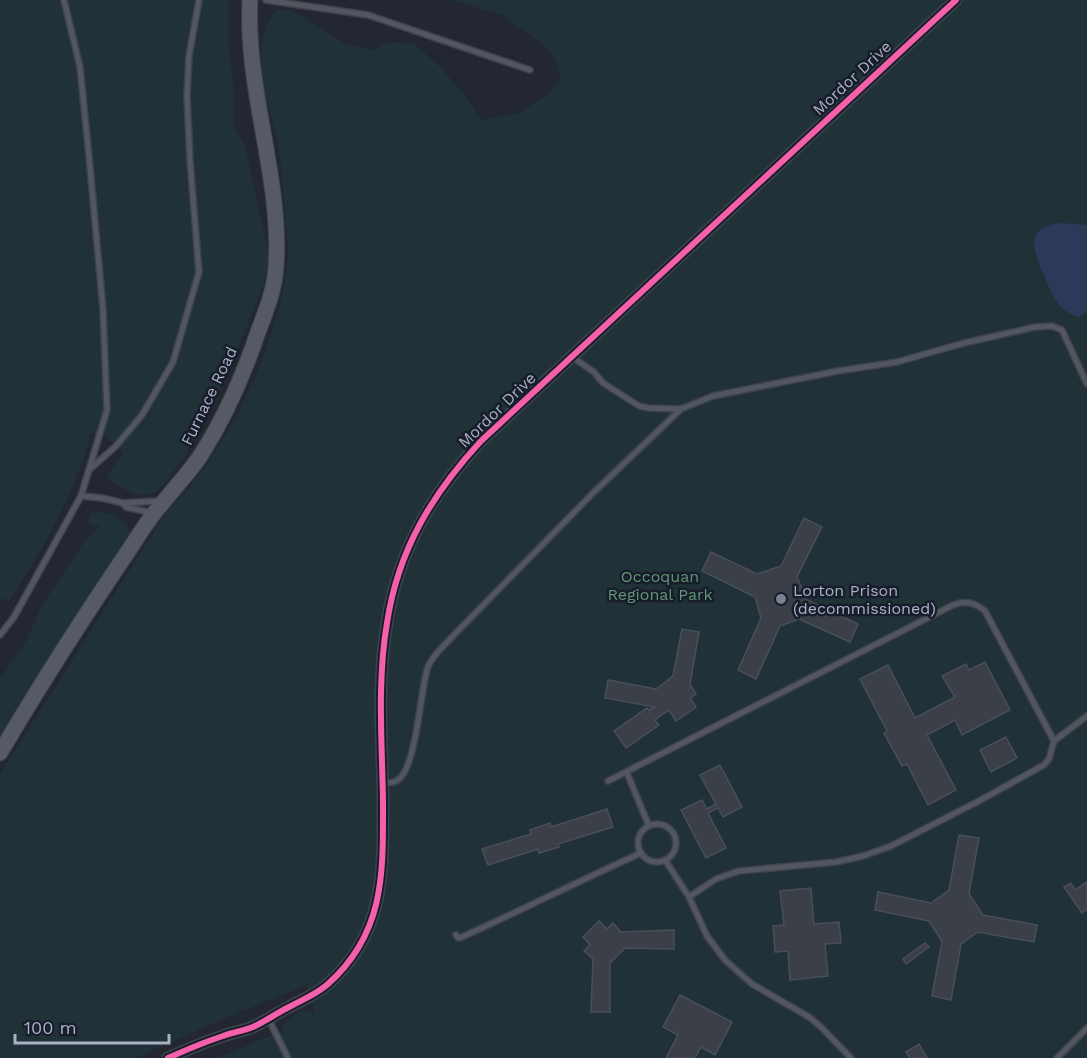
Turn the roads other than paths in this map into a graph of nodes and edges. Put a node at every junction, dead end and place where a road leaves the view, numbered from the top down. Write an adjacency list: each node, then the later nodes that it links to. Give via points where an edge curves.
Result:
1 (64, 0): 10 (lane, via 80,67 103,321 107,410)
2 (199, 0): 10 (lane, via 187,96 198,272 173,362 142,415 116,446)
3 (250, 0): 12 (main road, Furnace Road, via 252,61 278,236 274,281 255,343 218,426 200,457)
4 (266, 0): 6 (lane, via 368,15)
5 (956, 0): 7 (street, Mordor Drive)
6 (530, 70)
7 (572, 357): 9 (lane, via 639,406); 21 (street, Mordor Drive, via 456,469 429,507 409,547 393,594 384,646)
8 (1087, 384): 9 (lane, via 1062,330 1047,326 963,343 897,362 714,396)
9 (681, 409): 21 (lane, via 593,493 433,658 404,773 398,781)
10 (88, 470): 11 (lane)
11 (81, 496): 13 (lane); 15 (lane, via 14,617)
12 (164, 501): 13 (lane); 14 (main road, Furnace Road)
13 (123, 503): 14 (lane)
14 (154, 513): 18 (main road, Furnace Road)
15 (0, 635)
16 (1087, 716): 17 (lane)
17 (1054, 741): 19 (lane, via 985,611 975,604 959,602); 25 (lane, via 1049,759 1037,770 891,846 836,862 733,872)
18 (0, 753)
19 (627, 773): 20 (lane); 22 (lane)
20 (608, 781)
21 (383, 783): 27 (street, Mordor Drive, via 383,864 377,905 369,927 351,959 328,985)
22 (649, 826): 23 (lane, via 639,841); 24 (lane, via 666,826 674,835 676,847)
23 (641, 853): 24 (lane, via 649,860); 26 (lane, via 496,922 462,937)
24 (665, 860): 25 (lane)
25 (689, 897): 31 (lane, via 707,936 724,960 752,984 809,1017)
26 (456, 935)
27 (268, 1018): 29 (street, Mordor Drive); 30 (lane)
28 (1087, 1028): 32 (lane)
29 (168, 1058)
30 (288, 1058)
31 (851, 1058)
32 (1057, 1058)

